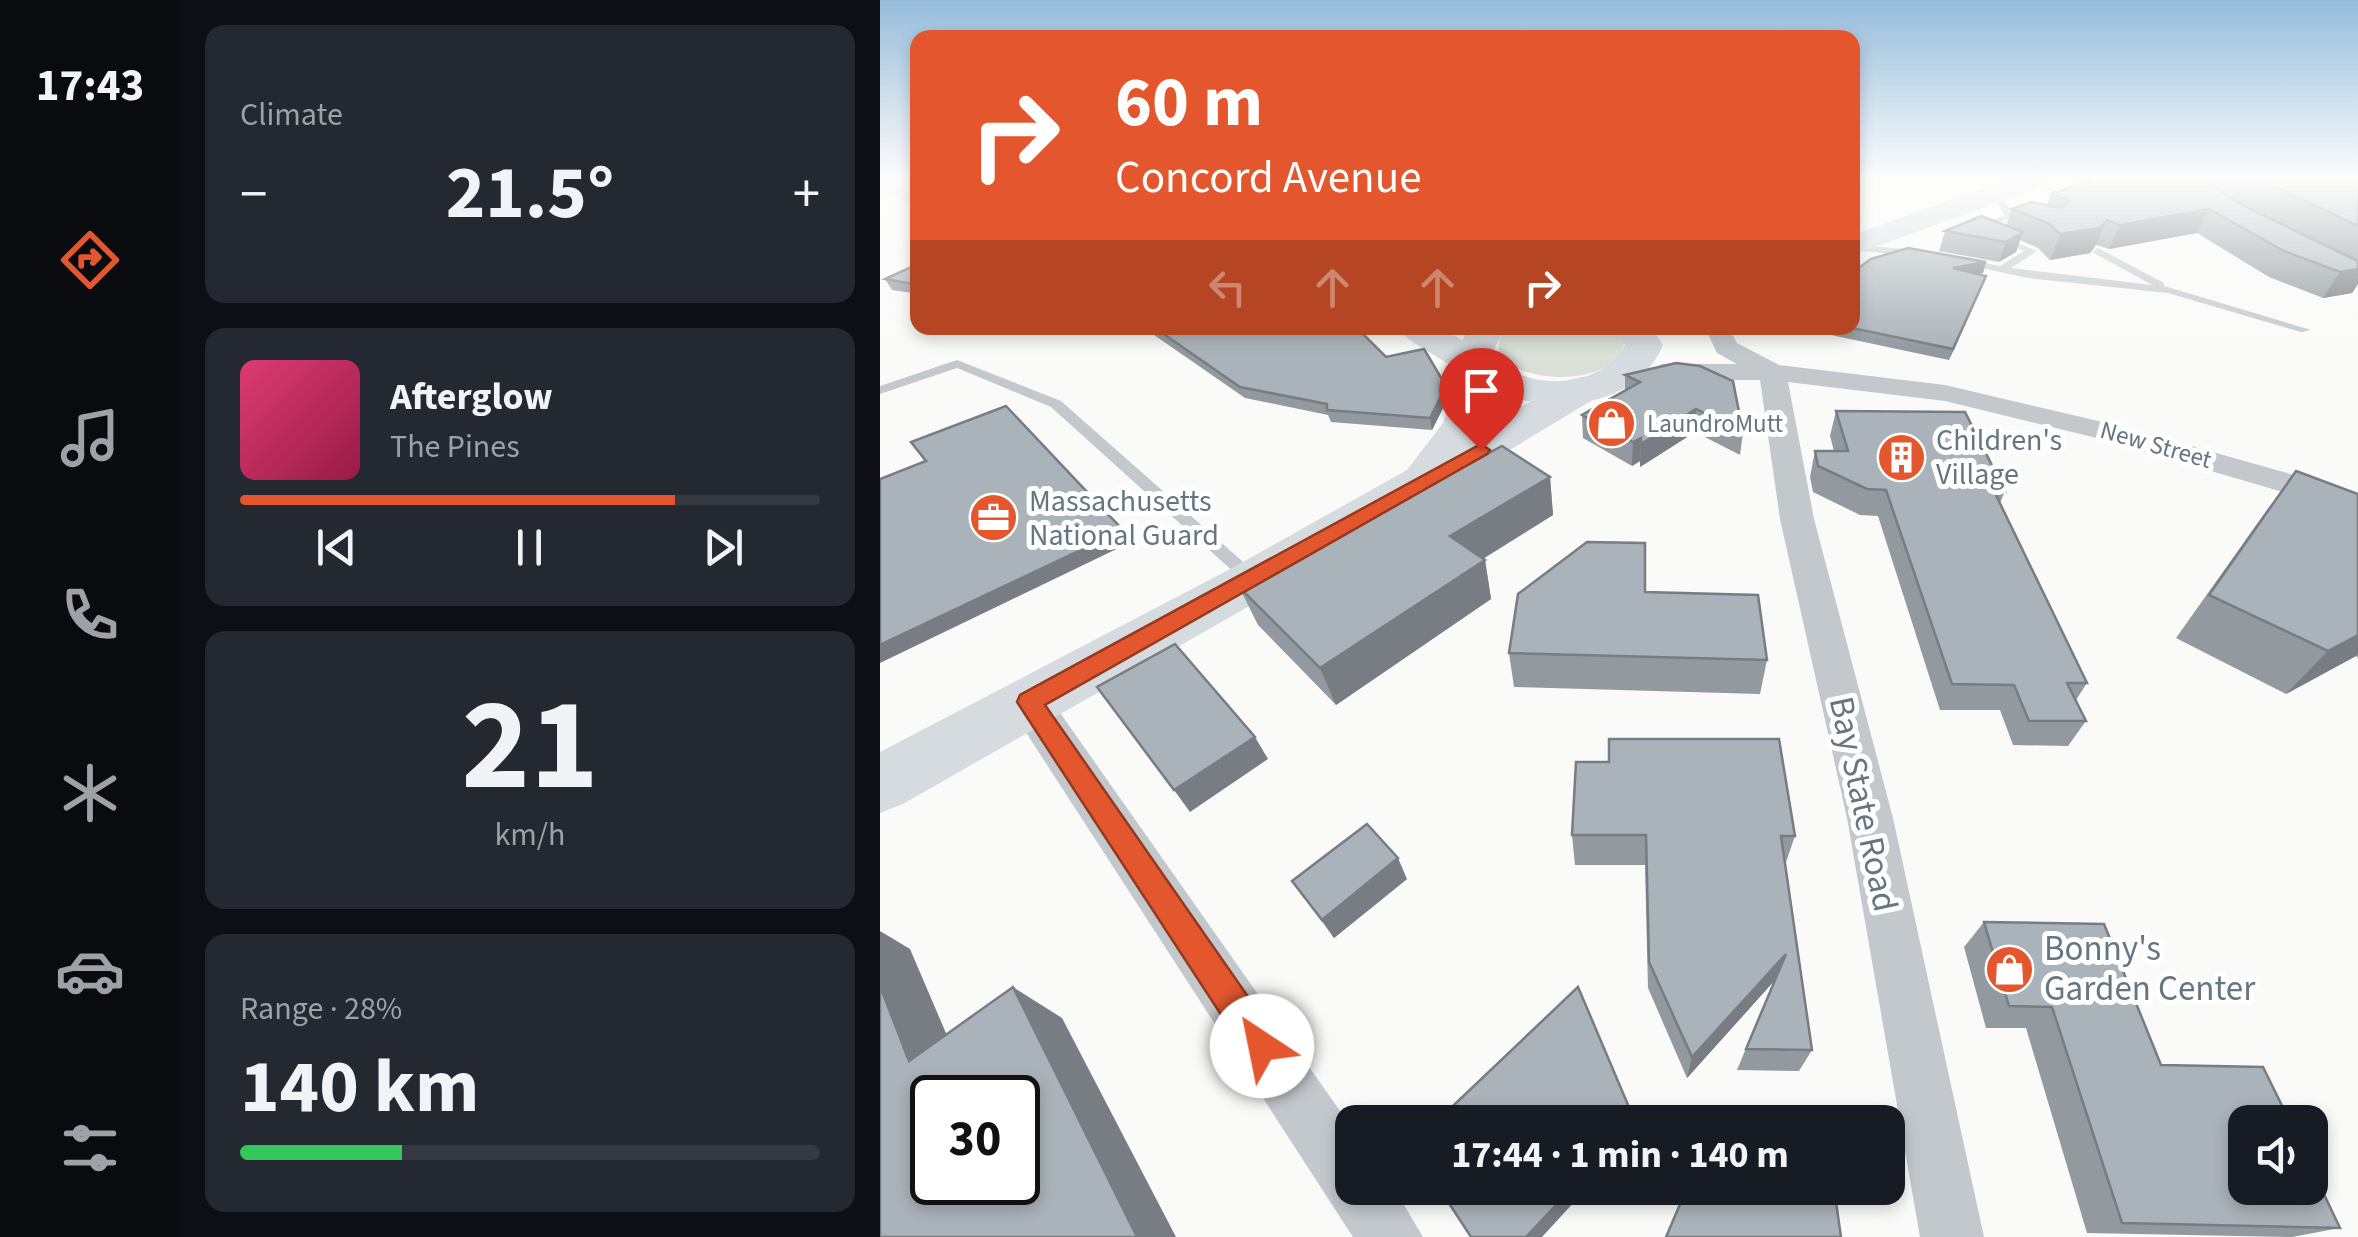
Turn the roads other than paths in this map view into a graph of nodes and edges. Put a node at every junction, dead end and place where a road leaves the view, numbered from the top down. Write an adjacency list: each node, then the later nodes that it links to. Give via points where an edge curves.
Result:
1 (1885, 236): 3 (main road)
2 (1987, 236): 10 (lane, via 2032,252)
3 (1860, 244)
4 (1860, 248): 5 (lane)
5 (1930, 251)
6 (1974, 252): 9 (lane)
7 (2098, 252): 11 (lane)
8 (1944, 257): 9 (lane)
9 (1958, 260): 10 (lane)
10 (2001, 270): 11 (lane)
11 (2169, 290): 12 (lane)
12 (2306, 330)
13 (1441, 335): 17 (main road)
14 (1638, 335): 18 (main road, via 1644,345)
15 (1673, 335): 18 (main road)
16 (1721, 335): 19 (street, New Street, via 1726,348)
17 (1484, 347): 21 (main road, via 1495,379 1520,388); 22 (main road, via 1459,436)
18 (1632, 369): 19 (street, New Street); 21 (main road)
19 (1773, 372): 23 (street, New Street, via 1945,393 2114,433); 30 (street, Bay State Road)
20 (880, 390): 24 (lane, via 957,364 1056,404)
21 (1582, 390): 22 (main road)
22 (1412, 489): 24 (main road)
23 (2358, 504)
24 (1253, 580): 25 (main road)
25 (1029, 702): 26 (main road); 27 (street)
26 (880, 784)
27 (1335, 1155)
28 (1369, 1205): 29 (street)
29 (1391, 1237)
30 (1952, 1237)

